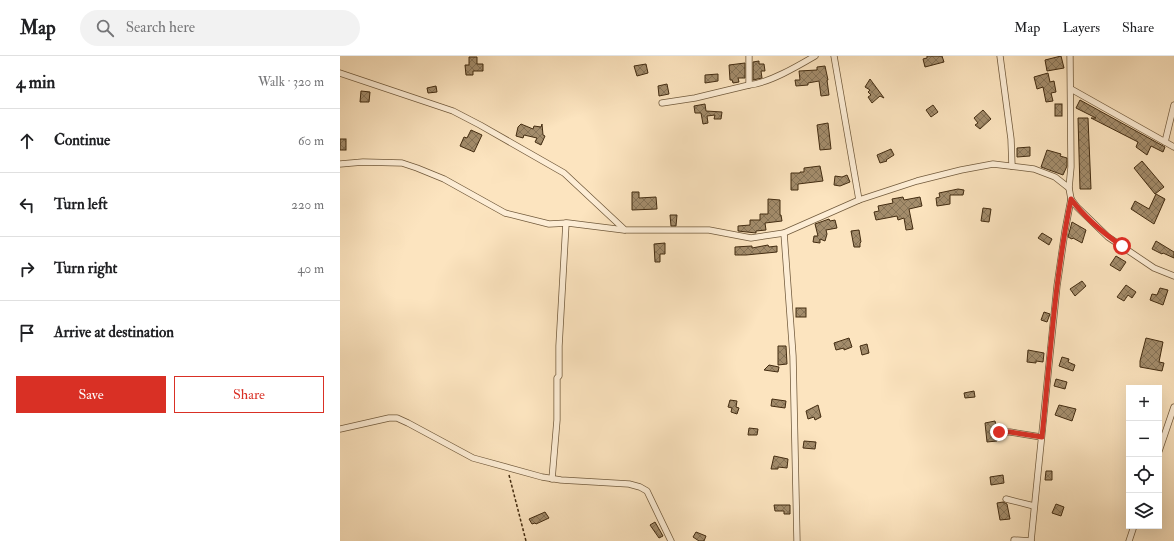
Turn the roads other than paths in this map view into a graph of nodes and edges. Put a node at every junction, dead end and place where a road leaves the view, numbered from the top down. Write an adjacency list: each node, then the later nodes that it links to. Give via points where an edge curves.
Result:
1 (750, 56): 7 (street)
2 (815, 56): 7 (street, via 758,84)
3 (834, 56): 17 (street)
4 (1000, 56): 14 (street)
5 (1070, 56): 8 (street)
6 (340, 73): 19 (street, via 453,111 480,125 564,173)
7 (750, 85): 9 (street)
8 (1071, 89): 11 (street); 15 (street)
9 (662, 103)
10 (1174, 105): 11 (street)
11 (1165, 142): 12 (street)
12 (1174, 147)
13 (340, 164): 18 (street, via 402,163 444,179 505,213 549,224)
14 (1012, 166): 15 (street, via 1034,169 1055,177); 17 (street, via 993,164 961,170)
15 (1069, 188): 16 (street)
16 (1071, 199): 21 (street, via 1108,237 1154,268); 25 (street, via 1057,286)
17 (859, 200): 20 (street)
18 (566, 223): 19 (street); 27 (street)
19 (624, 230): 20 (street, via 709,230 751,238)
20 (784, 233): 33 (street, via 793,356)
21 (1174, 276)
22 (1174, 407): 26 (street)
23 (340, 429): 27 (street, via 397,418 473,458)
24 (999, 432): 25 (street)
25 (1042, 437): 29 (street)
26 (1162, 442)
27 (552, 479): 32 (street, via 640,487 647,491)
28 (1006, 499): 29 (street)
29 (1034, 506): 34 (street)
30 (1133, 529): 35 (street)
31 (1014, 540): 34 (street)
32 (671, 541)
33 (797, 541)
34 (1031, 541)
35 (1130, 541)

